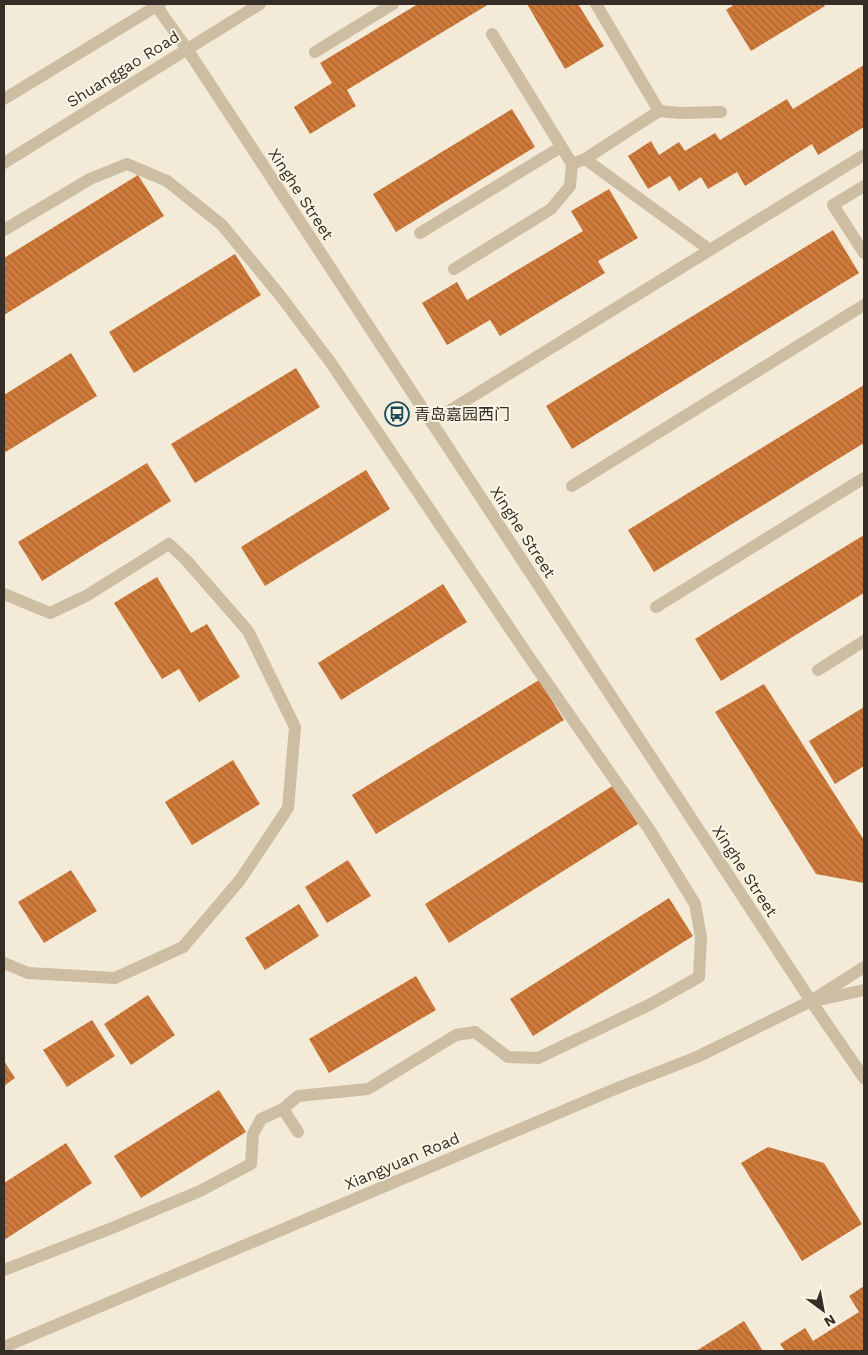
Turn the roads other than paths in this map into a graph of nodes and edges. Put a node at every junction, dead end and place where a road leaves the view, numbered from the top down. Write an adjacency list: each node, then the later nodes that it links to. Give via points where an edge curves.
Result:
1 (157, 4): 6 (street, Xinghe Street); 8 (street)
2 (260, 4): 6 (street, Shuanggao Road)
3 (393, 4): 7 (street)
4 (596, 4): 9 (street)
5 (492, 34): 11 (street)
6 (187, 49): 14 (street, Shuanggao Road); 23 (street, Xinghe Street)
7 (315, 52)
8 (4, 98)
9 (659, 111): 10 (street); 13 (street)
10 (721, 112)
11 (562, 147): 15 (street); 18 (street)
12 (864, 156): 19 (street)
13 (585, 159): 15 (street); 19 (street)
14 (4, 163)
15 (572, 164): 21 (street, via 570,186 551,209)
16 (864, 186): 20 (street, via 833,205)
17 (4, 230): 35 (street, via 90,179 127,164 167,181 222,225 331,363 649,829 695,904 701,937 700,977 650,1005 538,1058 508,1057 475,1032 456,1034 368,1089 298,1096)
18 (420, 234)
19 (710, 250): 23 (street)
20 (864, 253)
21 (454, 269)
22 (864, 305): 25 (street)
23 (431, 422): 33 (street, Xinghe Street)
24 (864, 478): 27 (street)
25 (572, 486)
26 (4, 594): 30 (street, via 50,614 86,596 169,544 248,631 295,727 288,808 240,880 183,946 115,978 28,973)
27 (656, 607)
28 (864, 641): 29 (street)
29 (818, 670)
30 (4, 963)
31 (864, 967): 33 (street, Xiangyuan Road)
32 (864, 990): 33 (street, Xiangyuan Road)
33 (811, 1001): 34 (street, Xinghe Street); 38 (street, Xiangyuan Road, via 697,1057)
34 (864, 1078)
35 (283, 1109): 36 (street); 37 (street, via 261,1119 253,1134 251,1164 200,1191)
36 (298, 1132)
37 (4, 1270)
38 (4, 1347)

